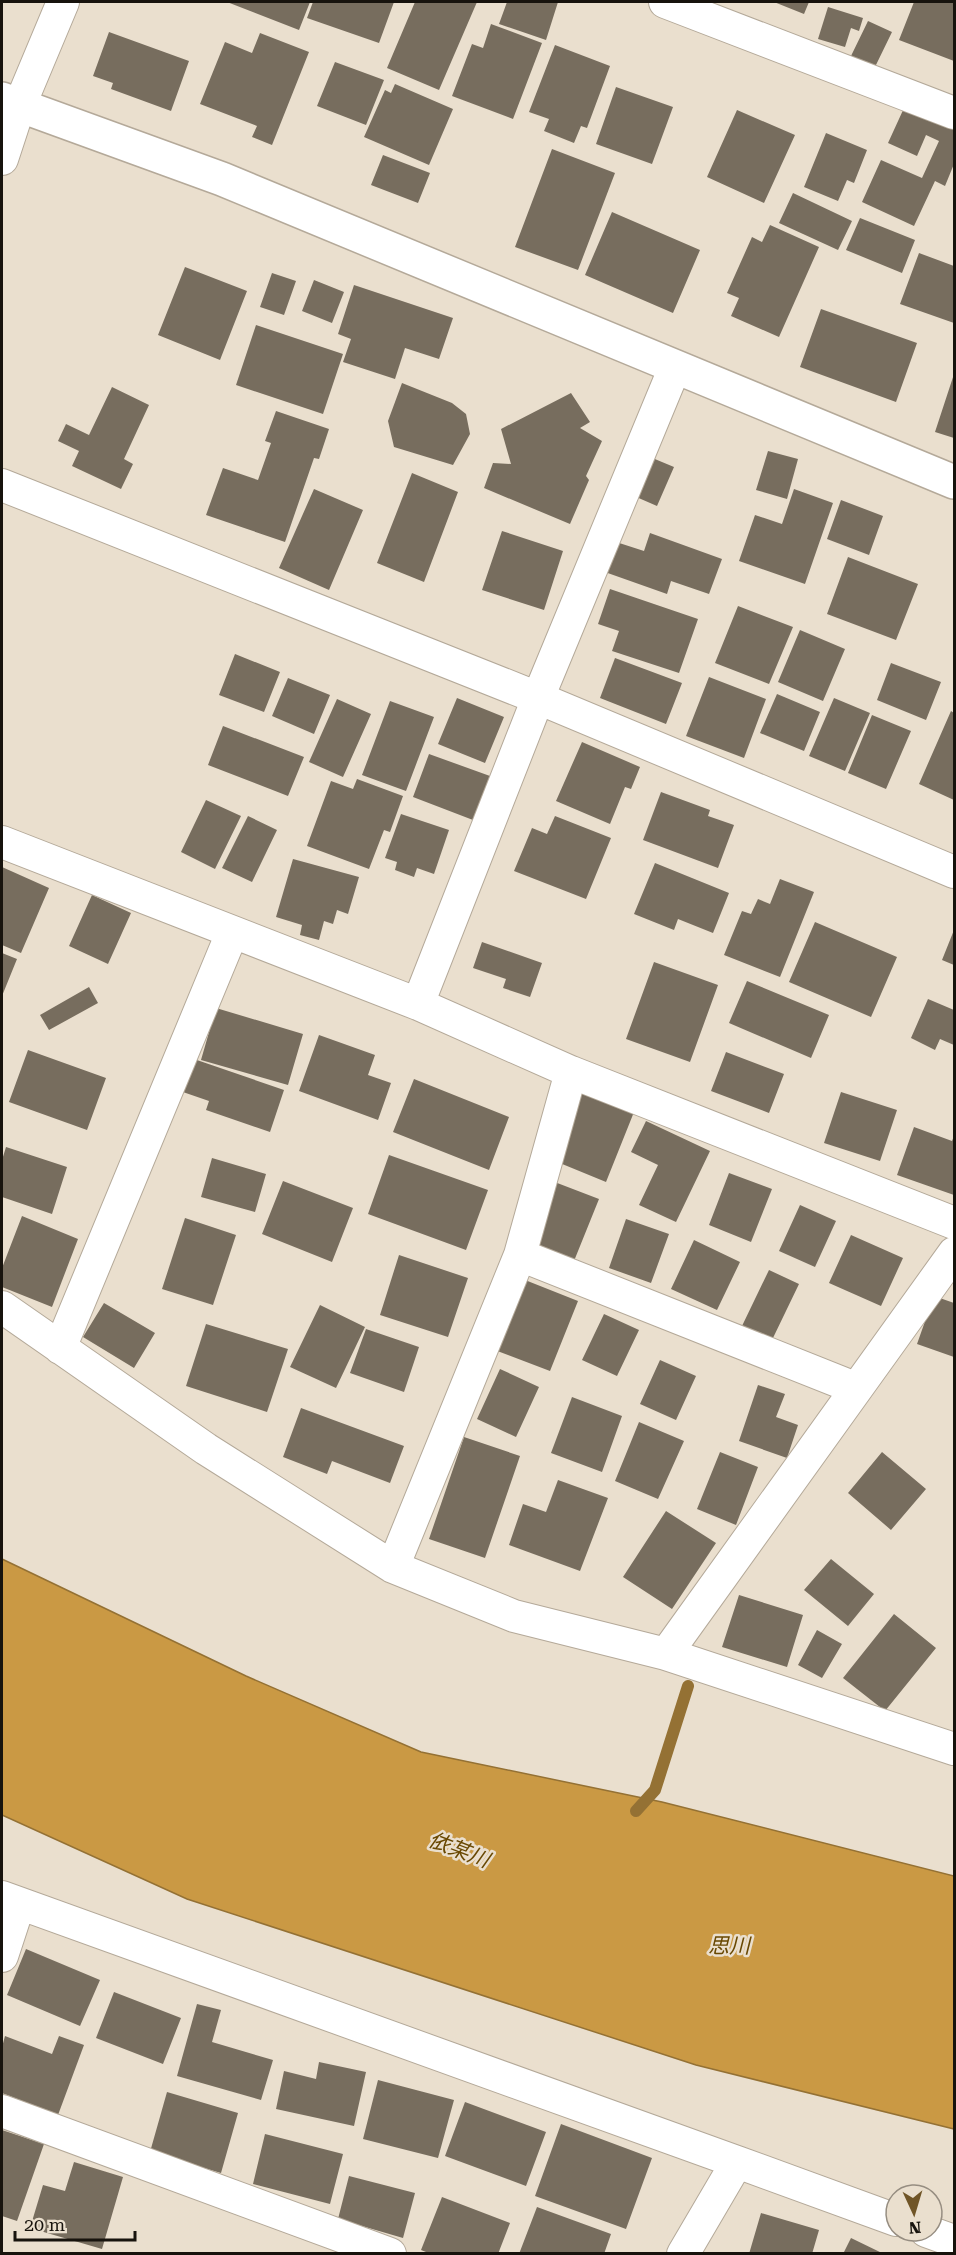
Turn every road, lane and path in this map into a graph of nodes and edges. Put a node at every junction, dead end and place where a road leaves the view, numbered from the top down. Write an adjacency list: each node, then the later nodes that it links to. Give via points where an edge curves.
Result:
1 (63, 2): 3 (street)
2 (665, 2): 4 (street)
3 (10, 103): 5 (street); 6 (street, via 222,179)
4 (954, 114)
5 (2, 159)
6 (675, 367): 7 (street); 9 (street)
7 (954, 482)
8 (2, 485): 9 (street)
9 (538, 698): 11 (street); 13 (street)
10 (2, 842): 12 (street)
11 (954, 872)
12 (232, 933): 13 (street); 19 (street)
13 (418, 1004): 14 (street)
14 (572, 1072): 15 (street); 17 (street)
15 (954, 1223)
16 (954, 1253): 20 (street)
17 (520, 1255): 20 (street); 21 (street)
18 (2, 1307): 19 (street)
19 (60, 1348): 21 (street, via 206,1449)
20 (855, 1388): 22 (street)
21 (393, 1567): 22 (street, via 514,1616)
22 (666, 1654): 23 (street)
23 (954, 1749)
24 (10, 1901): 25 (street); 27 (street)
25 (2, 1956)
26 (2, 2111): 29 (street)
27 (737, 2162): 28 (street); 30 (street)
28 (884, 2216)
29 (390, 2253)
30 (683, 2253)

